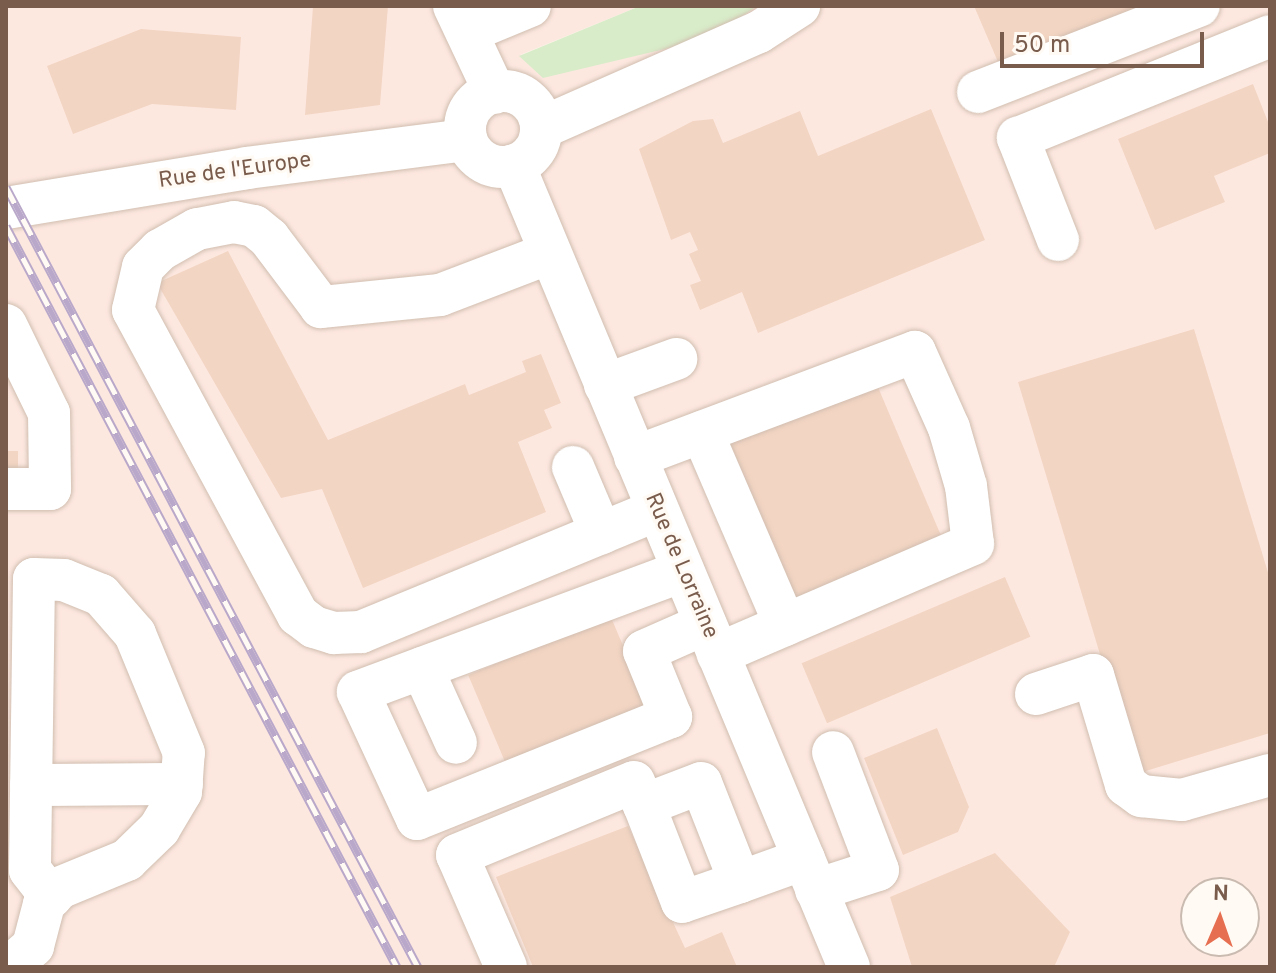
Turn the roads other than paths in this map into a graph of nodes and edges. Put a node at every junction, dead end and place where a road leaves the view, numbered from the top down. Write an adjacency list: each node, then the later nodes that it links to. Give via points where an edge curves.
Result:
1 (530, 6): 4 (street)
2 (799, 6): 7 (street, via 759,32 678,69)
3 (1199, 6): 6 (street)
4 (460, 19): 7 (street)
5 (1270, 36): 11 (street, via 1018,138)
6 (978, 92)
7 (520, 106): 8 (street, via 475,103); 9 (street, via 533,151)
8 (465, 140): 9 (street, via 490,165); 10 (street, Rue de l'Europe, via 247,168)
9 (514, 165): 12 (street, Rue de Lorraine)
10 (6, 208)
11 (1058, 240)
12 (550, 253): 15 (street, Rue de Lorraine); 21 (street, via 440,295 321,307 269,238 254,226 234,222 197,229 160,250 143,267 133,310 298,615 334,633 378,626)
13 (6, 325): 19 (street, via 49,413 50,489)
14 (676, 359): 15 (street)
15 (605, 385): 17 (street, Rue de Lorraine)
16 (702, 432): 17 (street); 23 (street); 23 (street, via 915,352 949,428 966,486 973,544)
17 (635, 457): 20 (street, Rue de Lorraine)
18 (573, 467): 21 (street)
19 (6, 489)
20 (657, 510): 21 (street); 22 (street, Rue de Lorraine)
21 (601, 533)
22 (683, 571): 24 (street, Rue de Lorraine); 25 (street)
23 (785, 625): 24 (street)
24 (711, 639): 25 (street, via 644,651 671,717 417,819 358,692); 33 (street, Rue de Lorraine)
25 (422, 668): 27 (street)
26 (1036, 694): 29 (street, via 1093,675 1126,785 1141,796 1182,800)
27 (456, 743)
28 (833, 752): 33 (street, via 878,870)
29 (1270, 775)
30 (182, 784): 31 (street); 31 (street, via 184,753 135,634 101,595 64,580 34,579); 35 (street, via 159,829 127,860 59,888)
31 (31, 785): 35 (street, via 30,870)
32 (644, 805): 34 (street, via 682,902); 34 (street, via 701,783); 37 (street, via 634,782 457,855)
33 (810, 875): 34 (street); 38 (street, Rue de Lorraine)
34 (740, 882)
35 (51, 897): 36 (street, via 44,904 33,946)
36 (9, 967)
37 (506, 967)
38 (849, 967)

